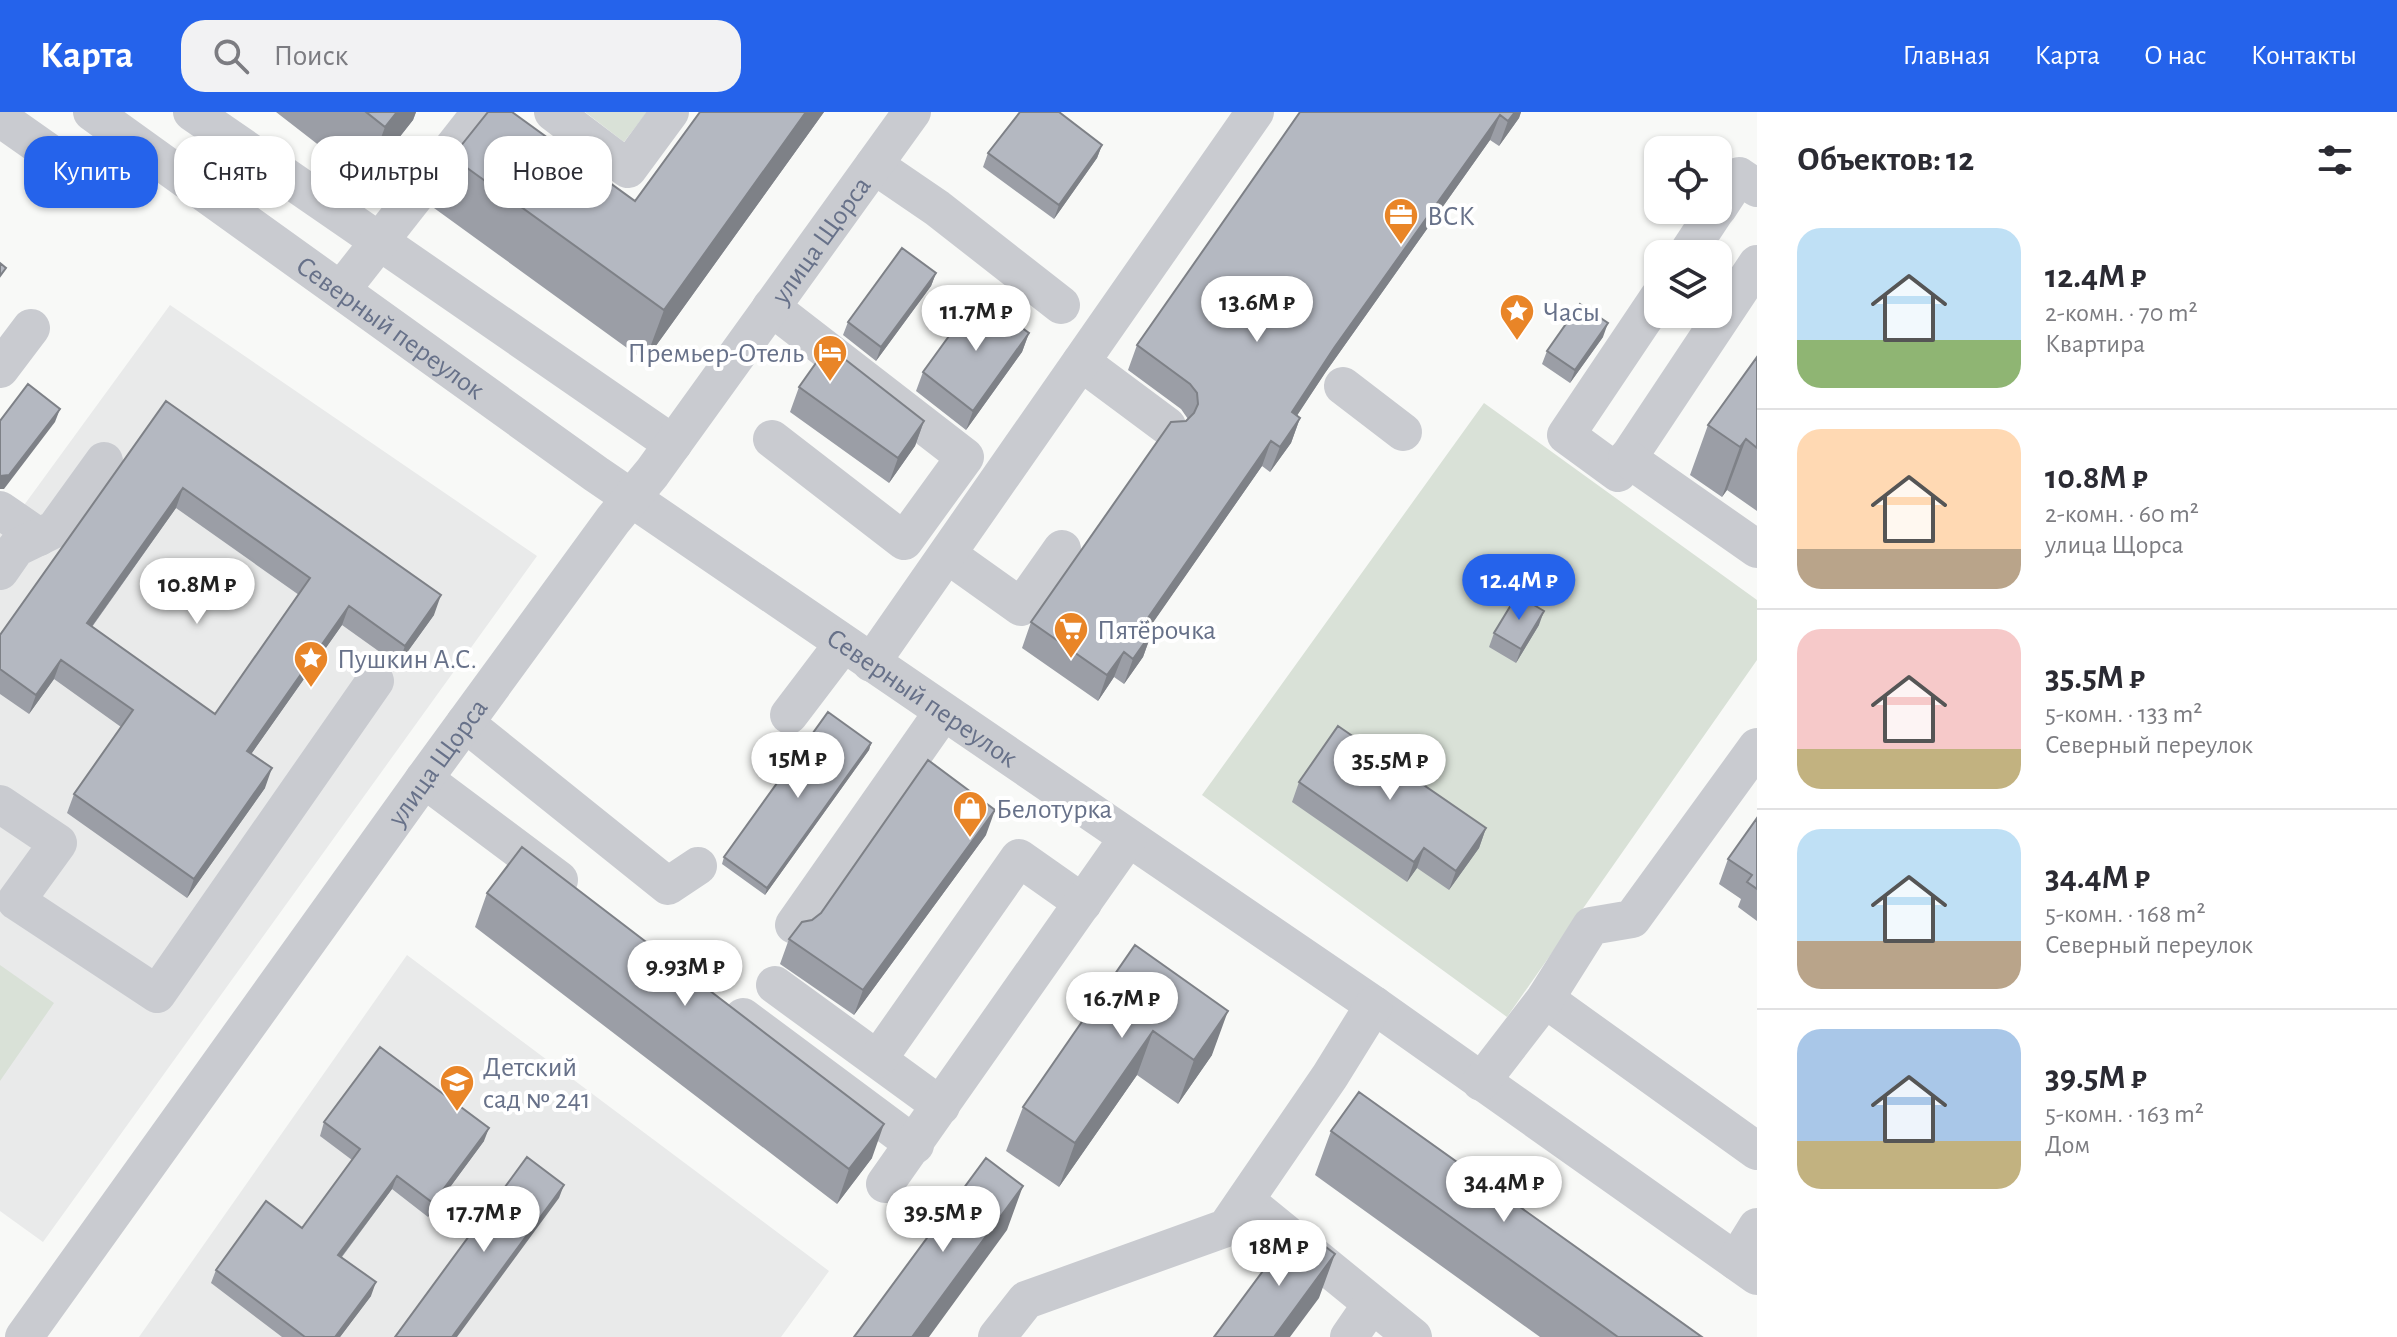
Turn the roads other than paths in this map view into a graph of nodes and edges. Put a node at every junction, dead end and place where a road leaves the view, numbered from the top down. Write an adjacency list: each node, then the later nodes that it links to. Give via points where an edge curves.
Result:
1 (92, 112): 10 (street, Северный переулок)
2 (192, 112): 11 (street); 16 (street)
3 (481, 112): 16 (street)
4 (553, 112): 5 (street, via 628,169)
5 (670, 112)
6 (912, 112): 13 (street, улица Щорса)
7 (1255, 112): 23 (street)
8 (0, 118): 9 (street)
9 (26, 136)
10 (125, 136)
11 (158, 156)
12 (158, 160): 18 (street, Северный переулок)
13 (874, 165): 19 (street); 20 (street, улица Щорса)
14 (1732, 186): 15 (street, via 1739,176)
15 (1757, 188)
16 (381, 242): 18 (street); 29 (street)
17 (1757, 264): 30 (street)
18 (342, 289): 32 (street, Северный переулок)
19 (1061, 305)
20 (771, 307): 28 (street, via 965,457 904,541); 29 (street, улица Щорса)
21 (1644, 319): 30 (street, via 1566,435 1618,473)
22 (31, 328): 24 (street)
23 (1081, 362): 26 (street); 37 (street)
24 (0, 369)
25 (1343, 386): 27 (street)
26 (1167, 426)
27 (1403, 432)
28 (772, 439)
29 (673, 444): 32 (street, улица Щорса)
30 (1627, 458): 36 (street)
31 (104, 461): 34 (street, via 55,529)
32 (631, 497): 39 (street, Северный переулок); 43 (street, улица Щорса)
33 (0, 510): 34 (street)
34 (39, 537): 38 (street, via 16,548)
35 (1062, 549): 37 (street, via 1021,607)
36 (1757, 549)
37 (948, 555): 39 (street)
38 (0, 571)
39 (857, 653): 41 (street, Северный переулок); 42 (street)
40 (375, 681): 46 (street, via 157,994 16,901 58,843)
41 (943, 712): 47 (street, Северный переулок); 51 (street)
42 (789, 715)
43 (465, 723): 45 (street, улица Щорса); 48 (street, via 668,886)
44 (1757, 747): 54 (street, via 1632,919 1591,926)
45 (424, 779): 49 (street); 66 (street, улица Щорса)
46 (0, 804)
47 (1128, 838): 50 (street); 55 (street, Северный переулок)
48 (698, 866)
49 (588, 901)
50 (1083, 903): 56 (street, via 1019,858); 58 (street)
51 (794, 925)
52 (775, 985): 56 (street)
53 (714, 995): 59 (street)
54 (1545, 999): 57 (street); 60 (street)
55 (1374, 1005): 57 (street, Северный переулок); 62 (street)
56 (878, 1059): 58 (street)
57 (1481, 1082): 64 (street, Северный переулок)
58 (941, 1106): 59 (street)
59 (915, 1145): 61 (street)
60 (1757, 1151)
61 (885, 1184)
62 (1246, 1201): 65 (street); 67 (street, via 1226,1228 1026,1300)
63 (1757, 1227): 64 (street)
64 (1747, 1269)
65 (1371, 1305): 68 (street); 69 (street)
66 (24, 1337)
67 (997, 1337)
68 (1349, 1337)
69 (1413, 1337)

